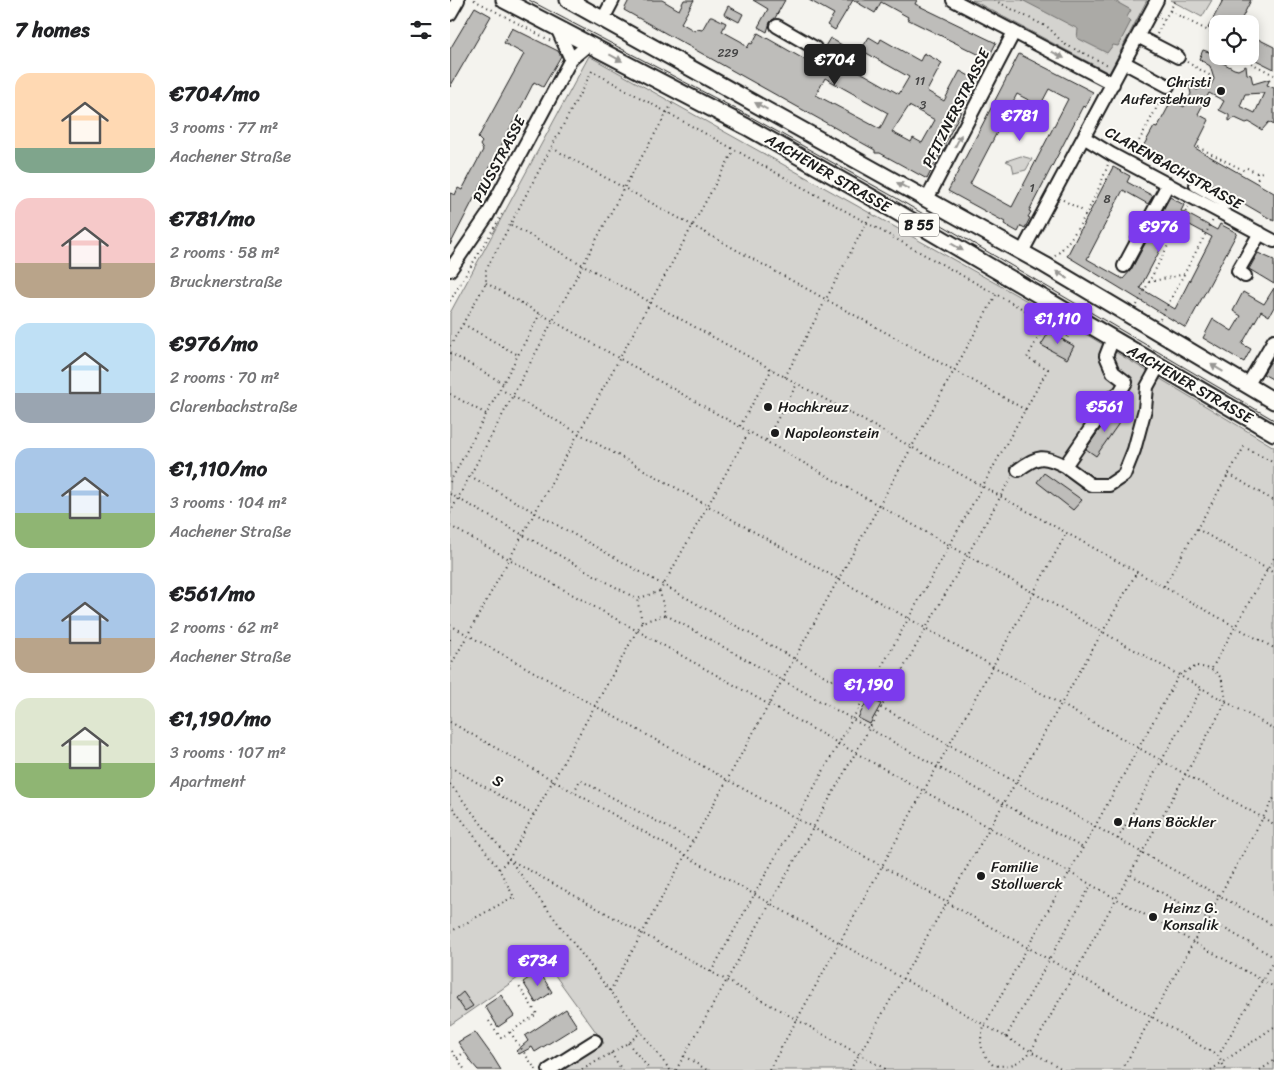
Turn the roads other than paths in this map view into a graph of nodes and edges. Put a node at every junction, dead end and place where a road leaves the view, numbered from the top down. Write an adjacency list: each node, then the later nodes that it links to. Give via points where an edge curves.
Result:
1 (458, 0): 7 (street)
2 (504, 0): 10 (main road, AACHENER STRASSE / B 55)
3 (568, 0): 8 (main road, AACHENER STRASSE / B 55)
4 (613, 0): 8 (street)
5 (953, 0): 11 (street)
6 (1157, 0): 12 (street)
7 (450, 14)
8 (603, 19): 23 (main road, AACHENER STRASSE / B 55, one-way to 8)
9 (776, 26): 14 (street)
10 (558, 28): 13 (main road, AACHENER STRASSE / B 55); 16 (street)
11 (1014, 32): 18 (street, one-way to 18); 23 (street, PFITZNERSTRASSE, one-way to 11)
12 (1139, 36): 15 (street); 17 (street)
13 (589, 44): 16 (street, PIUSSTRASSE); 31 (main road, AACHENER STRASSE / B 55, one-way to 31, via 747,127)
14 (815, 48)
15 (1178, 57)
16 (571, 59): 29 (street, PIUSSTRASSE, via 487,216)
17 (1122, 67): 18 (street); 19 (street)
18 (1112, 84): 20 (street)
19 (1168, 86)
20 (1085, 138): 21 (street, CLARENBACHSTRASSE); 27 (street)
21 (1168, 184): 25 (street, CLARENBACHSTRASSE); 28 (street)
22 (1196, 185): 24 (street)
23 (927, 199): 27 (main road, AACHENER STRASSE / B 55)
24 (1228, 203)
25 (1260, 233): 26 (street, CLARENBACHSTRASSE); 30 (street, via 1238,271)
26 (1274, 241)
27 (1022, 252): 34 (main road, AACHENER STRASSE / B 55, one-way to 27)
28 (1124, 266)
29 (450, 270)
30 (1245, 276)
31 (1113, 338): 33 (main road, AACHENER STRASSE / B 55); 37 (street, via 1106,356 1113,372 1126,382 1110,399)
32 (1274, 340): 34 (street)
33 (1159, 365): 36 (main road, AACHENER STRASSE / B 55); 37 (street, via 1147,387 1146,409 1124,475 1109,485 1091,485)
34 (1247, 386): 35 (main road, AACHENER STRASSE / B 55)
35 (1274, 401)
36 (1274, 433)
37 (1065, 466): 38 (street, via 1048,457 1032,460)
38 (1018, 470)
39 (595, 1041): 40 (street)
40 (549, 1070)

